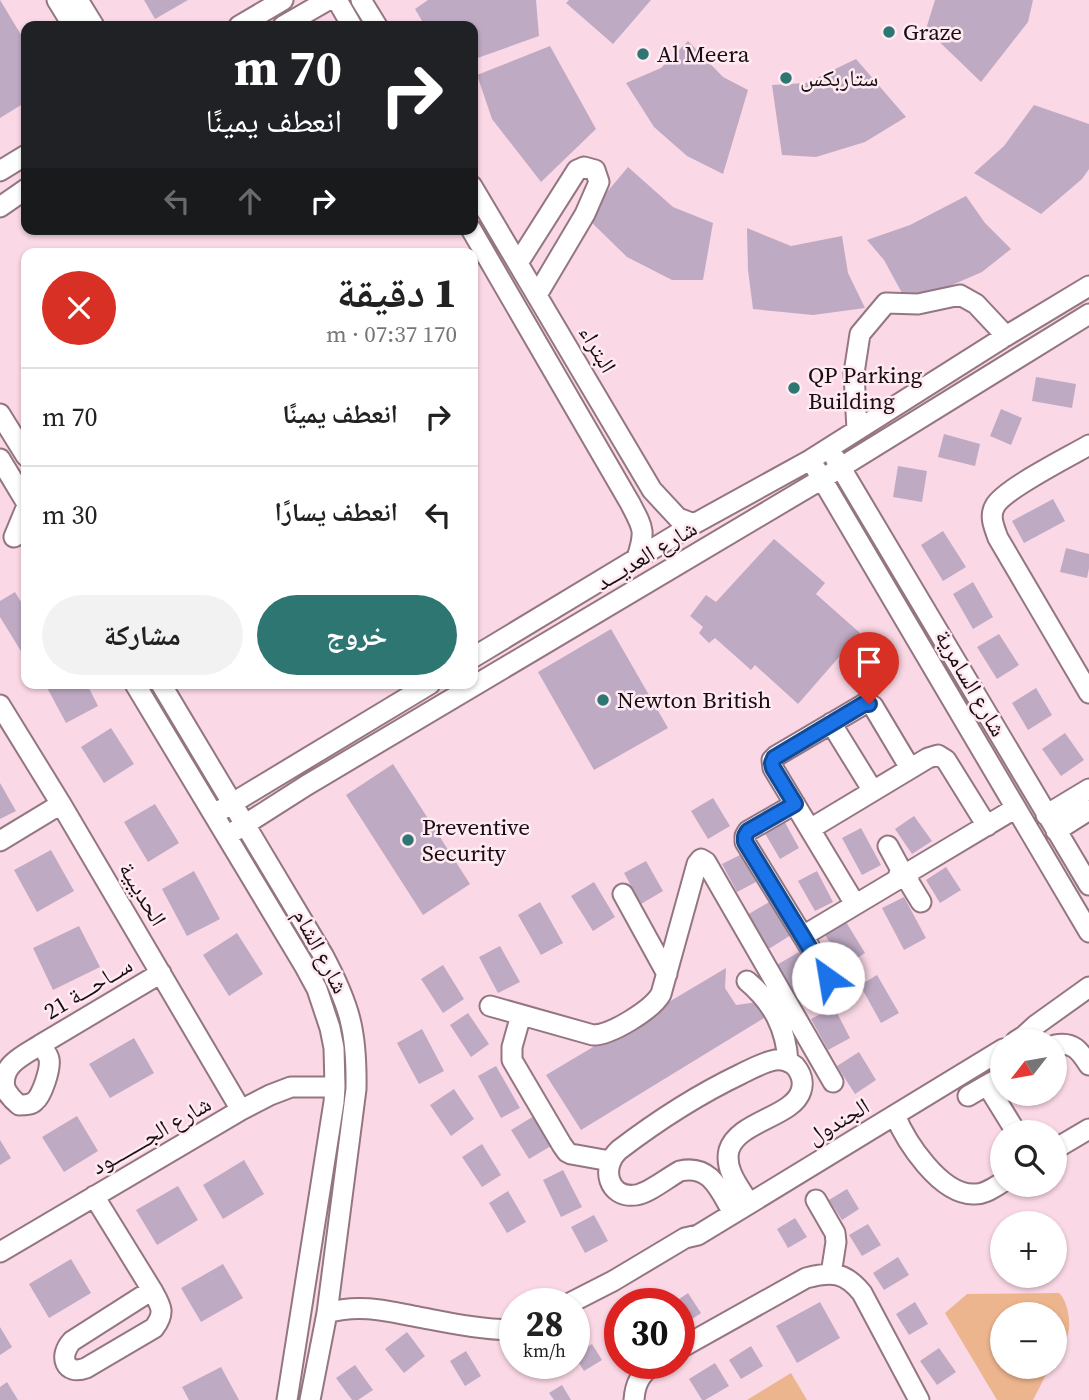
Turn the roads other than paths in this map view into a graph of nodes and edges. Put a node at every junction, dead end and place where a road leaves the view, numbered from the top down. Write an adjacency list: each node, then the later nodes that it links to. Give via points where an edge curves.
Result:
1 (57, 0): 7 (street)
2 (78, 0): 8 (street)
3 (283, 0): 9 (street)
4 (328, 0): 10 (street)
5 (337, 0): 11 (street)
6 (361, 0): 12 (street)
7 (70, 21)
8 (91, 21)
9 (247, 21)
10 (292, 21)
11 (349, 21)
12 (374, 21)
13 (21, 158): 14 (street)
14 (0, 171)
15 (21, 192): 17 (street)
16 (478, 196): 19 (street, البتراء)
17 (0, 207)
18 (474, 235): 37 (street, via 643,528)
19 (518, 263): 21 (street, البتراء); 21 (street, via 578,170 595,170 599,182 585,214)
20 (1089, 286): 23 (street, شارع العديـــد)
21 (537, 295): 35 (street, البتراء, via 652,490 678,518)
22 (1089, 314): 31 (street, شارع العديـــد)
23 (1006, 336): 25 (street, شارع العديـــد); 25 (street, via 976,304 960,295 918,304 886,303 860,334 854,373)
24 (0, 414): 27 (street)
25 (857, 429): 28 (street, شارع العديـــد)
26 (1089, 446): 44 (street, via 1004,495 993,507 992,522)
27 (21, 448)
28 (829, 448): 30 (street, شارع العديـــد); 31 (street, شارع السامرية)
29 (0, 458): 33 (street)
30 (810, 460): 32 (street, شارع السامرية); 35 (street, شارع العديـــد)
31 (841, 468): 32 (street, شارع العديـــد); 56 (street, شارع السامرية)
32 (822, 479): 39 (street, شارع العديـــد); 53 (street, شارع السامرية)
33 (21, 494)
34 (21, 521): 36 (street)
35 (694, 524): 37 (street, شارع العديـــد)
36 (14, 540)
37 (637, 558): 38 (street, شارع العديـــد)
38 (478, 654)
39 (478, 683)
40 (138, 689): 55 (street, شارع الشام)
41 (164, 689): 50 (street, شارع الشام)
42 (422, 689): 50 (street)
43 (469, 689): 57 (street, شارع العديـــد)
44 (1089, 693)
45 (0, 705): 51 (street, الحديبية)
46 (831, 723): 47 (street, via 871,704); 49 (street); 52 (street, via 772,760)
47 (910, 768): 49 (street); 58 (street, via 934,755 944,758)
48 (1089, 789): 56 (street)
49 (873, 791): 59 (street)
50 (232, 803): 55 (street); 57 (street, شارع الشام)
51 (61, 804): 61 (street); 70 (street, الحديبية)
52 (795, 804): 59 (street); 69 (street, via 748,831 745,842)
53 (1016, 808): 58 (street); 68 (street, شارع السامرية)
54 (1089, 810): 56 (street)
55 (214, 814): 60 (street, شارع الشام)
56 (1051, 823): 64 (street, شارع السامرية)
57 (245, 824): 60 (street, شارع العديـــد); 101 (street, شارع الشام, via 338,983 353,1029 356,1089)
58 (987, 826): 63 (street)
59 (810, 829): 67 (street)
60 (227, 835): 87 (street, شارع الشام, via 317,989 332,1038)
61 (0, 841)
62 (888, 846): 63 (street)
63 (904, 875): 66 (street); 67 (street)
64 (1089, 885)
65 (623, 894): 71 (street)
66 (921, 902)
67 (855, 904): 69 (street)
68 (1089, 932)
69 (803, 936): 72 (street)
70 (161, 974): 80 (street, ســاحـــة 21); 89 (street, الحديبية)
71 (667, 974): 77 (street, via 654,1004 601,1035); 85 (street, via 701,859)
72 (828, 978)
73 (747, 981): 83 (street, via 780,1023)
74 (1089, 987): 78 (street)
75 (1089, 1002): 79 (street)
76 (490, 1006): 77 (street)
77 (521, 1015): 93 (street, via 512,1060 562,1145 571,1154)
78 (1031, 1029)
79 (1046, 1029)
80 (40, 1045)
81 (1068, 1045): 84 (street, via 1080,1050)
82 (990, 1057): 90 (street, الجندول)
83 (788, 1062): 93 (street, via 770,1061 707,1091 653,1125); 97 (street, via 797,1069 801,1093 793,1103 741,1134 730,1150 728,1164)
84 (1089, 1065)
85 (833, 1082)
86 (990, 1083): 88 (street)
87 (335, 1087): 89 (street, شارع الجــــــــود, via 291,1087); 110 (street, شارع الشام)
88 (968, 1096)
89 (241, 1110): 95 (street, شارع الجــــــــود)
90 (895, 1115): 94 (street, via 906,1138 940,1178 972,1195); 97 (street, الجندول)
91 (1089, 1129): 92 (street)
92 (1067, 1143)
93 (610, 1160): 97 (street, via 612,1185 628,1195 641,1194 680,1171 701,1171)
94 (990, 1190)
95 (94, 1196): 99 (street, شارع الجــــــــود); 102 (street)
96 (816, 1200): 100 (street, via 835,1233)
97 (741, 1208): 98 (street, الجندول)
98 (698, 1235): 103 (street, الجندول, via 685,1238); 104 (street, الجندول)
99 (0, 1252)
100 (831, 1274): 108 (street, via 806,1278); 113 (street, via 853,1282 862,1293)
101 (330, 1287): 105 (street, شارع الشام); 106 (street, via 362,1297)
102 (152, 1290): 102 (street, via 162,1312 154,1328 86,1368 72,1369 66,1364 66,1348 72,1341)
103 (590, 1293)
104 (590, 1307)
105 (327, 1312): 107 (street, via 363,1307); 111 (street, شارع الشام)
106 (499, 1316)
107 (499, 1329)
108 (695, 1340)
109 (638, 1379): 112 (street)
110 (288, 1400)
111 (310, 1400)
112 (634, 1400)
113 (919, 1400)

